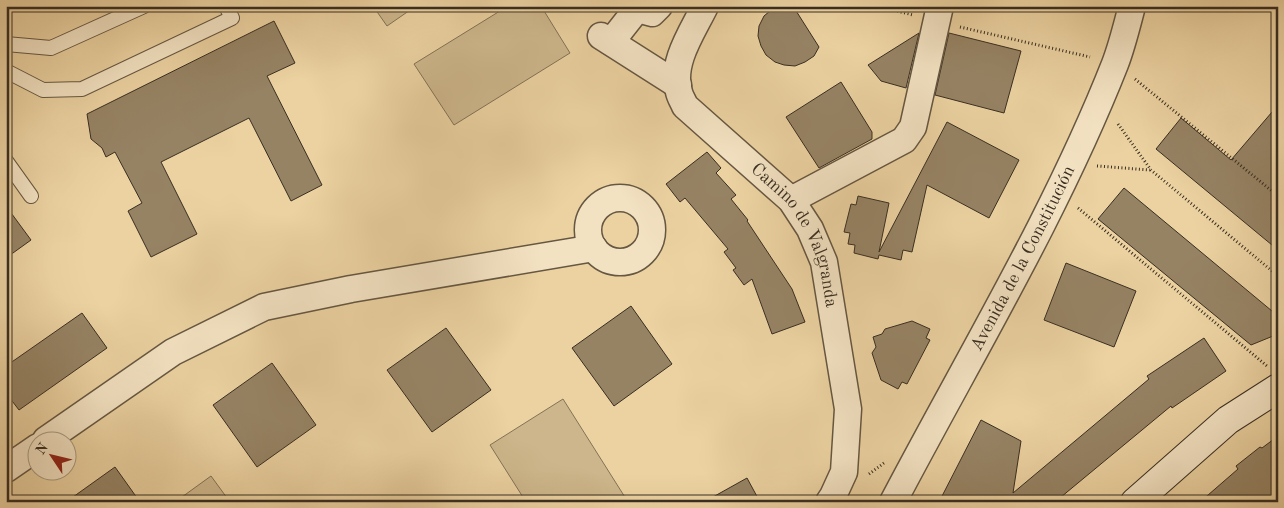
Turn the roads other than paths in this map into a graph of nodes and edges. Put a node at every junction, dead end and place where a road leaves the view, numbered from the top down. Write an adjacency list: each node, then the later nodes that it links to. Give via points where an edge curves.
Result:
1 (144, 6): 7 (lane, via 51,48)
2 (226, 6): 8 (lane, via 232,18 82,89 43,90)
3 (659, 6): 9 (street, via 652,13 637,9 606,39)
4 (705, 6): 9 (street, Camino de Valgranda, via 680,59)
5 (1132, 6): 19 (street, Avenida de la Constitución, via 1116,62 1072,164)
6 (938, 14): 12 (street, via 912,127 904,140)
7 (6, 44)
8 (6, 71)
9 (678, 85): 12 (street, Camino de Valgranda, via 685,106)
10 (6, 161): 11 (lane)
11 (31, 196)
12 (791, 200): 18 (street, Camino de Valgranda, via 810,229 824,262 848,409 844,472)
13 (594, 248): 15 (street, via 350,289 264,307 173,352)
14 (1274, 379): 20 (street)
15 (60, 430)
16 (28, 454): 17 (street)
17 (6, 469)
18 (831, 499)
19 (893, 502)
20 (1135, 502)

